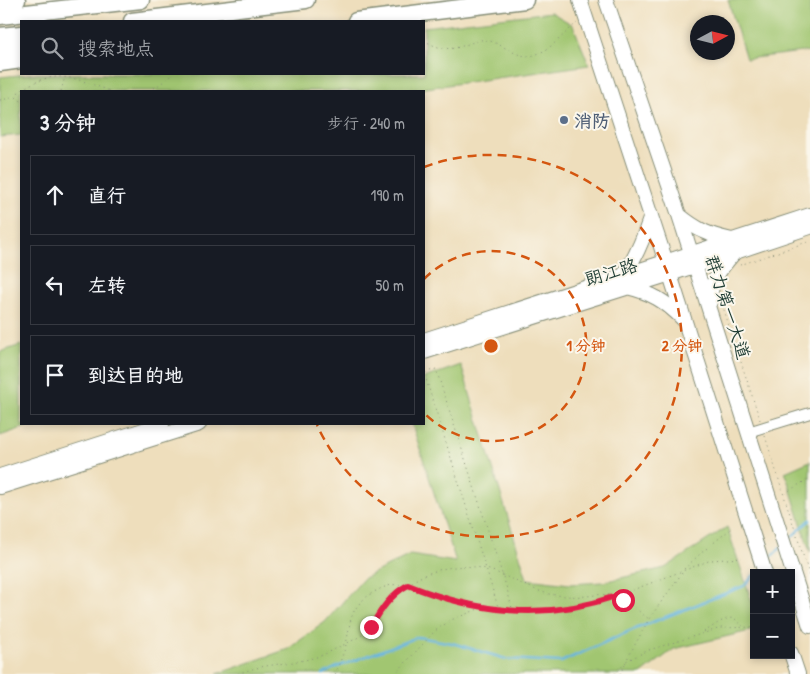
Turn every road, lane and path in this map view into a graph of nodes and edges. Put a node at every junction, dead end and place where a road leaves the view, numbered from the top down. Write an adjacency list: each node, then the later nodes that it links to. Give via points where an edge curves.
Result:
1 (17, 0): 8 (highway)
2 (142, 0): 9 (highway)
3 (306, 0): 11 (highway)
4 (313, 0): 12 (highway)
5 (525, 0): 13 (highway)
6 (580, 0): 10 (main road)
7 (606, 0): 31 (main road, 群力第一大道)
8 (0, 2)
9 (0, 16)
10 (585, 16): 16 (path, via 557,41 537,54 526,56 486,40 454,49 442,49); 33 (main road)
11 (140, 20)
12 (225, 20)
13 (364, 20)
14 (20, 34): 15 (highway)
15 (0, 36)
16 (425, 41)
17 (20, 48): 18 (highway)
18 (0, 51)
19 (20, 60): 20 (highway)
20 (0, 63)
21 (173, 75): 26 (path)
22 (65, 77): 23 (path, via 34,83); 24 (path); 25 (path, via 75,77)
23 (24, 90)
24 (61, 90)
25 (108, 90)
26 (151, 90)
27 (20, 93): 28 (path)
28 (16, 96): 29 (path); 30 (path)
29 (0, 100)
30 (20, 100)
31 (679, 215): 36 (main road, via 694,228); 37 (main road, 群力第一大道)
32 (810, 215): 36 (main road, 朗江路)
33 (651, 216): 39 (main road); 40 (main road)
34 (810, 227): 36 (main road, 朗江路)
35 (810, 241): 38 (path)
36 (735, 245): 37 (main road, 朗江路); 42 (main road, via 710,288)
37 (693, 259): 39 (main road, 朗江路); 42 (main road, 群力第一大道)
38 (736, 267)
39 (668, 268): 40 (main road, 朗江路); 43 (main road)
40 (625, 281): 43 (main road, via 668,304); 44 (main road, 朗江路); 45 (main road, 朗江路)
41 (722, 290): 51 (path, via 722,304)
42 (709, 310): 52 (main road, 群力第一大道)
43 (685, 321): 62 (main road)
44 (425, 340)
45 (425, 352)
46 (425, 373): 64 (path, via 436,369)
47 (425, 376): 61 (path)
48 (810, 412): 51 (street)
49 (159, 425): 53 (main road)
50 (196, 425): 55 (main road)
51 (762, 428): 52 (street); 56 (path)
52 (748, 432): 72 (main road, 群力第一大道)
53 (0, 476)
54 (810, 478): 56 (path)
55 (0, 487)
56 (784, 493): 60 (path)
57 (733, 527): 63 (path)
58 (742, 558): 63 (path, via 711,560)
59 (810, 563): 60 (path)
60 (807, 566): 65 (path)
61 (487, 569): 64 (path); 66 (path, via 435,570); 69 (path)
62 (764, 569)
63 (683, 571): 67 (path); 71 (path)
64 (502, 576): 67 (path, via 548,594); 70 (path)
65 (810, 577)
66 (408, 585): 68 (path); 76 (path, via 385,606 371,627); 76 (path, via 383,587 359,603 350,620)
67 (616, 596): 70 (path, via 549,611); 71 (path)
68 (481, 608): 69 (path); 81 (path, via 451,620 435,631)
69 (498, 610): 70 (path)
70 (513, 612)
71 (649, 619): 78 (path)
72 (810, 626)
73 (743, 627): 74 (path); 75 (path); 75 (path, via 730,618)
74 (750, 627)
75 (703, 633): 78 (path)
76 (346, 642): 79 (path, via 310,660 260,667); 80 (path)
77 (793, 659): 84 (main road)
78 (626, 661): 82 (path); 83 (path)
79 (238, 674)
80 (335, 674)
81 (395, 674)
82 (615, 674)
83 (620, 674)
84 (798, 674)

